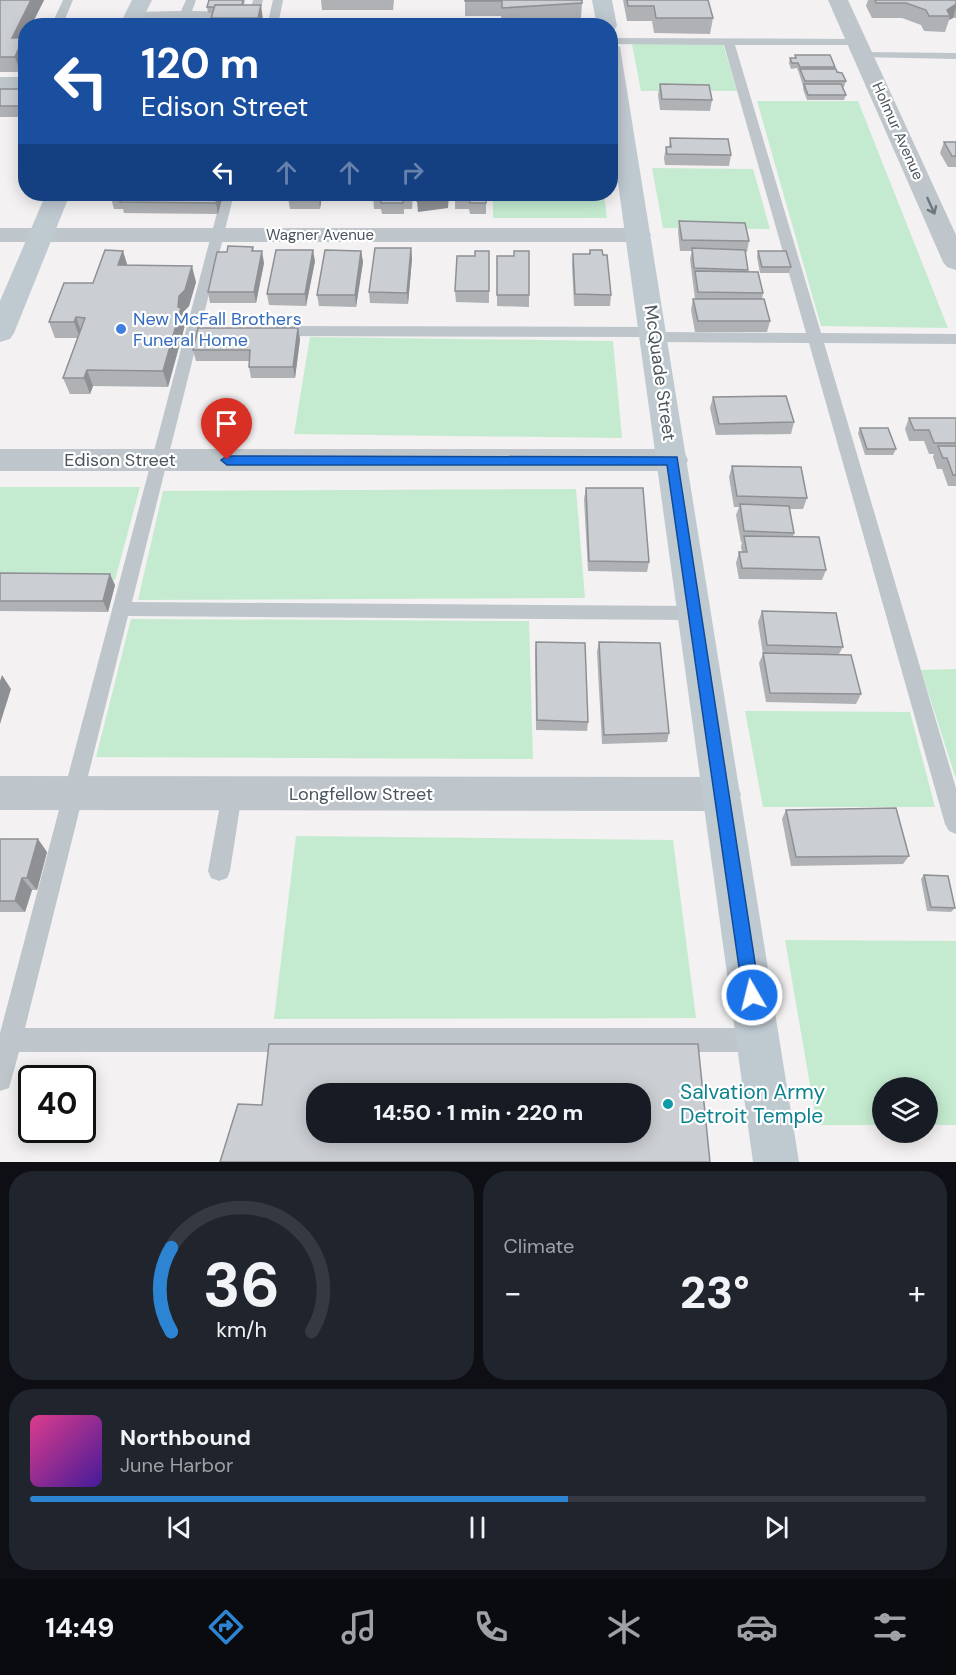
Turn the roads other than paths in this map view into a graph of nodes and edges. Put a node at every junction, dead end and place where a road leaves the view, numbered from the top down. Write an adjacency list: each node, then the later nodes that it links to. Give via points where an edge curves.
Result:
1 (68, 0): 11 (lane)
2 (191, 0): 6 (lane); 10 (lane)
3 (278, 0): 12 (lane)
4 (602, 0): 13 (street)
5 (838, 0): 16 (street, Holmur Avenue)
6 (201, 1)
7 (245, 1): 8 (lane)
8 (258, 1): 10 (lane, via 254,15)
9 (135, 14): 10 (lane)
10 (185, 14)
11 (60, 18)
12 (274, 18)
13 (605, 18)
14 (618, 41): 15 (lane)
15 (729, 42): 16 (lane); 31 (lane)
16 (861, 48): 17 (lane); 27 (street, Holmur Avenue, one-way to 27)
17 (956, 56)
18 (0, 83): 19 (street)
19 (18, 83)
20 (619, 154): 26 (street, McQuade Street)
21 (55, 201): 24 (street)
22 (226, 201): 25 (lane)
23 (0, 235): 24 (street, Wagner Avenue)
24 (42, 235): 25 (street, Wagner Avenue); 29 (street)
25 (217, 235): 26 (street, Wagner Avenue); 34 (lane, via 198,331)
26 (639, 236): 30 (street, McQuade Street)
27 (956, 262)
28 (264, 331): 30 (lane)
29 (0, 333)
30 (654, 334): 31 (lane); 35 (street, McQuade Street)
31 (814, 339): 32 (lane); 42 (lane)
32 (956, 339)
33 (0, 460): 34 (street, Edison Street)
34 (159, 460): 35 (street, Edison Street); 36 (lane)
35 (673, 460): 37 (street, McQuade Street)
36 (120, 609): 37 (lane); 39 (lane)
37 (695, 613): 41 (street, McQuade Street)
38 (0, 793): 39 (street, Longfellow Street)
39 (74, 793): 40 (street, Longfellow Street); 44 (lane)
40 (232, 794): 41 (street, Longfellow Street); 43 (lane)
41 (722, 794): 45 (street, McQuade Street)
42 (956, 824)
43 (219, 871)
44 (10, 1040): 45 (lane, via 128,1049 190,1031); 46 (lane)
45 (758, 1040): 47 (street, McQuade Street)
46 (0, 1079)
47 (776, 1162)

